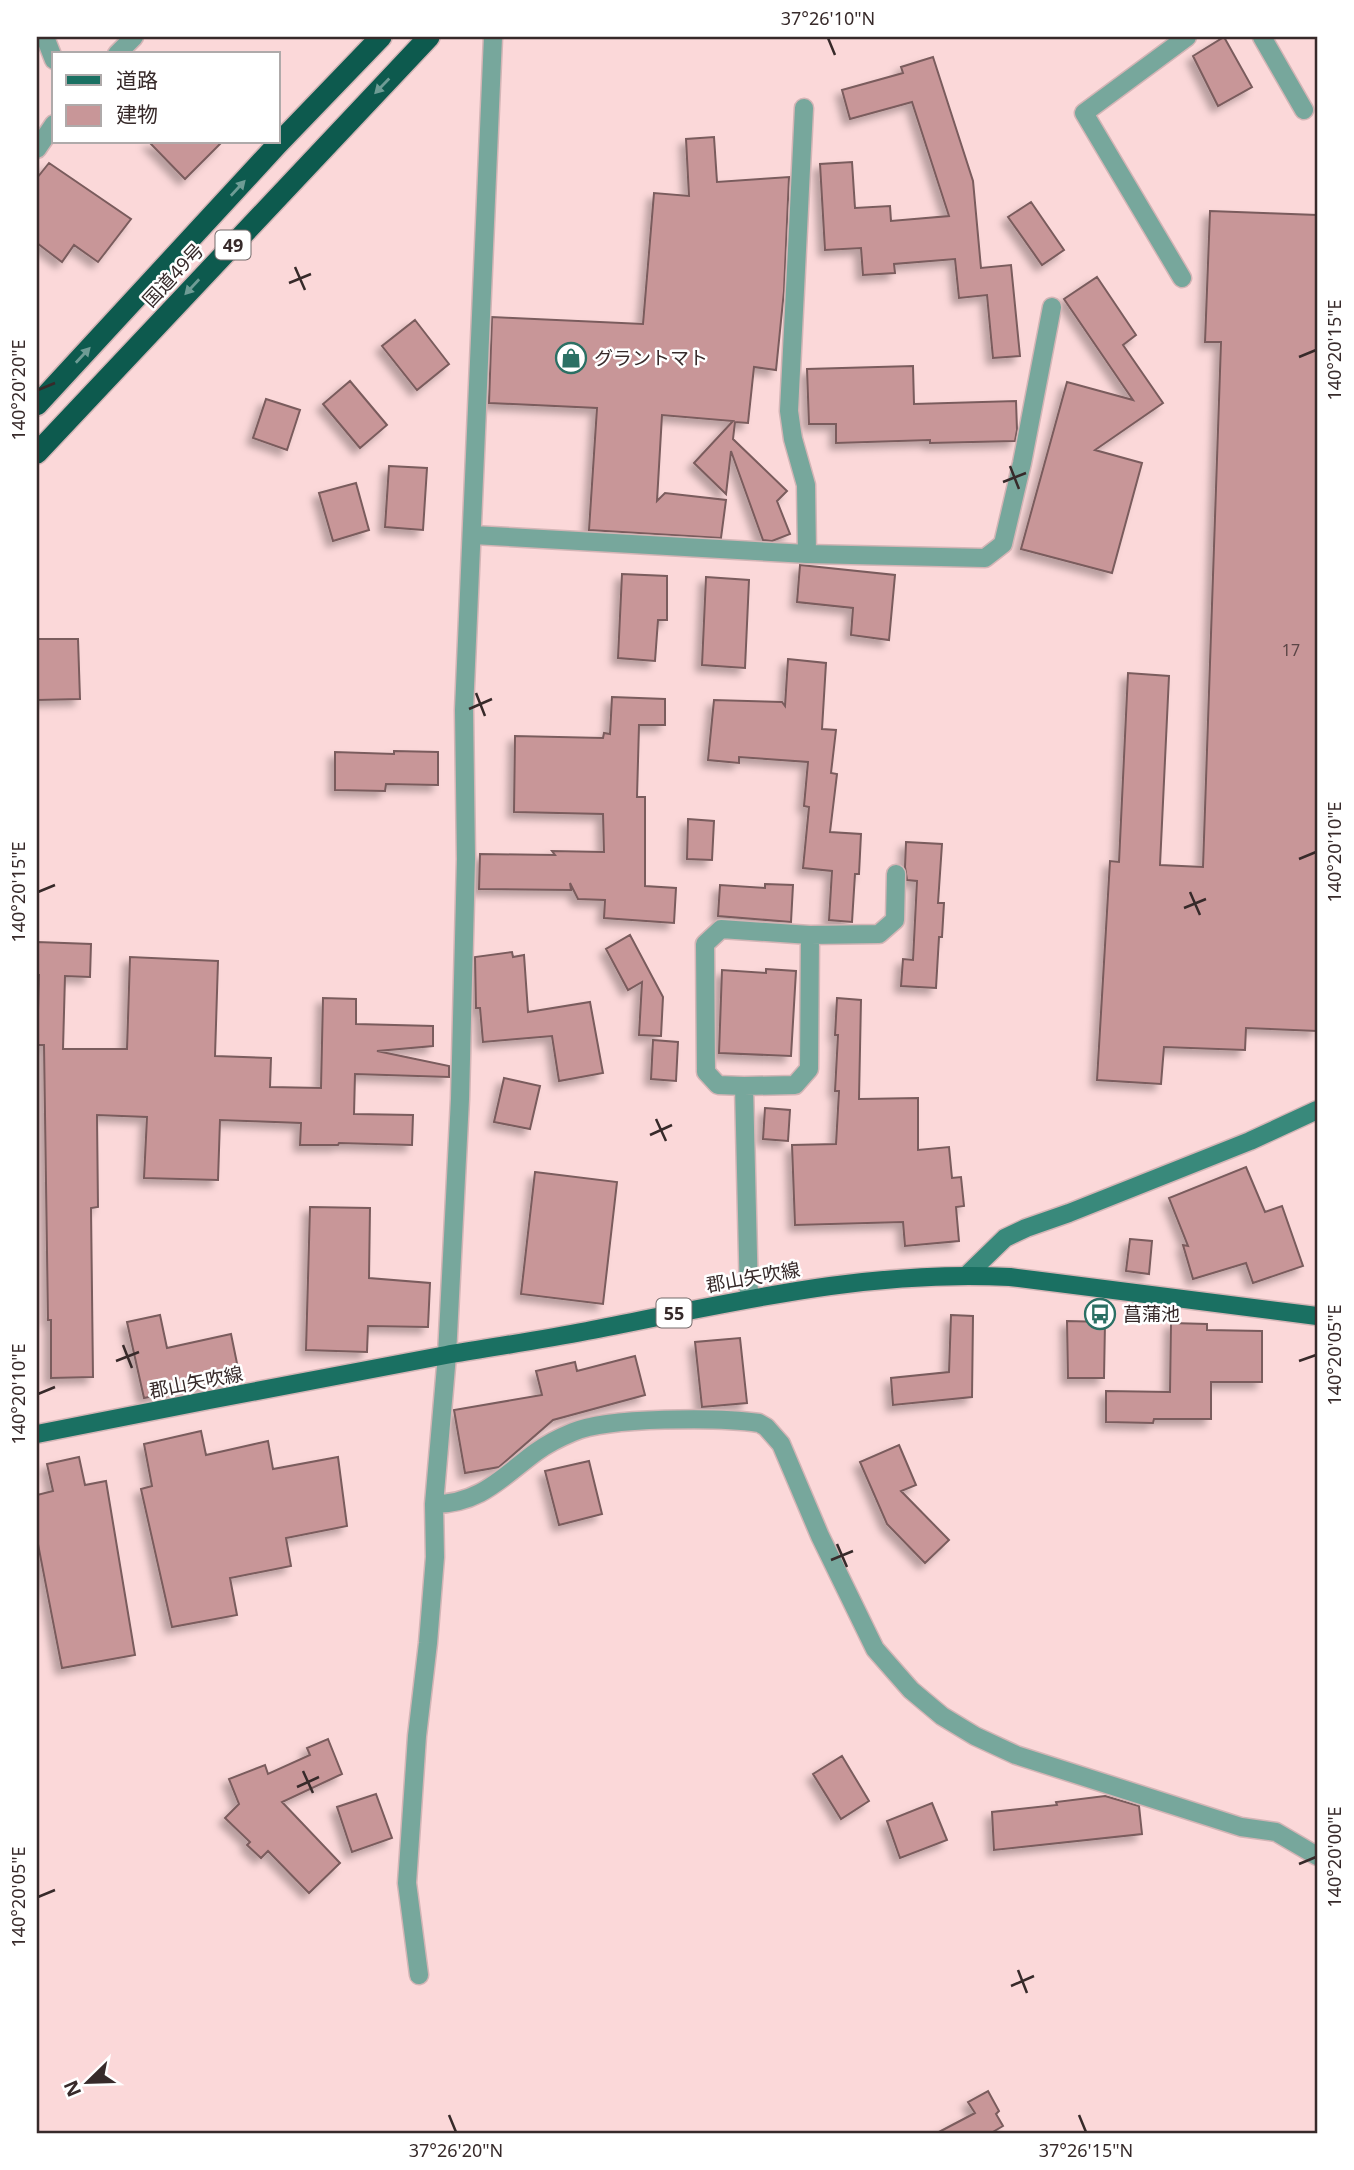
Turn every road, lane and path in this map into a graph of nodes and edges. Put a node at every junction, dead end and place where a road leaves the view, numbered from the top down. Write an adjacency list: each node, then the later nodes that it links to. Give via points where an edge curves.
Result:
1 (46, 37): 9 (street)
2 (134, 37): 8 (street)
3 (381, 37): 13 (highway, 国道49号 / 49, one-way to 3)
4 (429, 37): 19 (highway, 国道49号 / 49, one-way to 19)
5 (493, 37): 20 (street)
6 (1187, 37): 16 (street, via 1084,113)
7 (1262, 37): 11 (street)
8 (119, 52)
9 (52, 54)
10 (804, 108): 21 (street, via 789,411 806,485)
11 (1304, 110)
12 (52, 127): 15 (street)
13 (280, 142)
14 (278, 144): 18 (highway, 国道49号 / 49, one-way to 14)
15 (37, 149)
16 (1182, 278)
17 (1052, 307): 21 (street, via 1003,544 985,558)
18 (37, 405)
19 (37, 453)
20 (473, 535): 21 (street); 29 (street, via 464,710 464,1007)
21 (807, 554)
22 (896, 874): 23 (street, via 895,920 880,933)
23 (810, 935): 24 (street, via 809,1069 795,1084); 24 (street, via 721,929 705,944 706,1072 718,1085)
24 (744, 1086): 27 (street)
25 (1317, 1110): 26 (street, via 1026,1228 1005,1238)
26 (968, 1275): 27 (main road, 郡山矢吹線 / 55, via 880,1279); 28 (main road, 郡山矢吹線 / 55)
27 (749, 1298): 29 (main road, 郡山矢吹線 / 55)
28 (1317, 1316)
29 (447, 1355): 30 (main road, 郡山矢吹線 / 55); 31 (street)
30 (37, 1434)
31 (434, 1504): 32 (street, via 450,1504 492,1488 537,1452 576,1430 630,1422 759,1423 780,1444 875,1649 911,1690 942,1716 1016,1755 1241,1827 1276,1832); 33 (street, via 435,1557 407,1883)
32 (1317, 1856)
33 (419, 1975)

